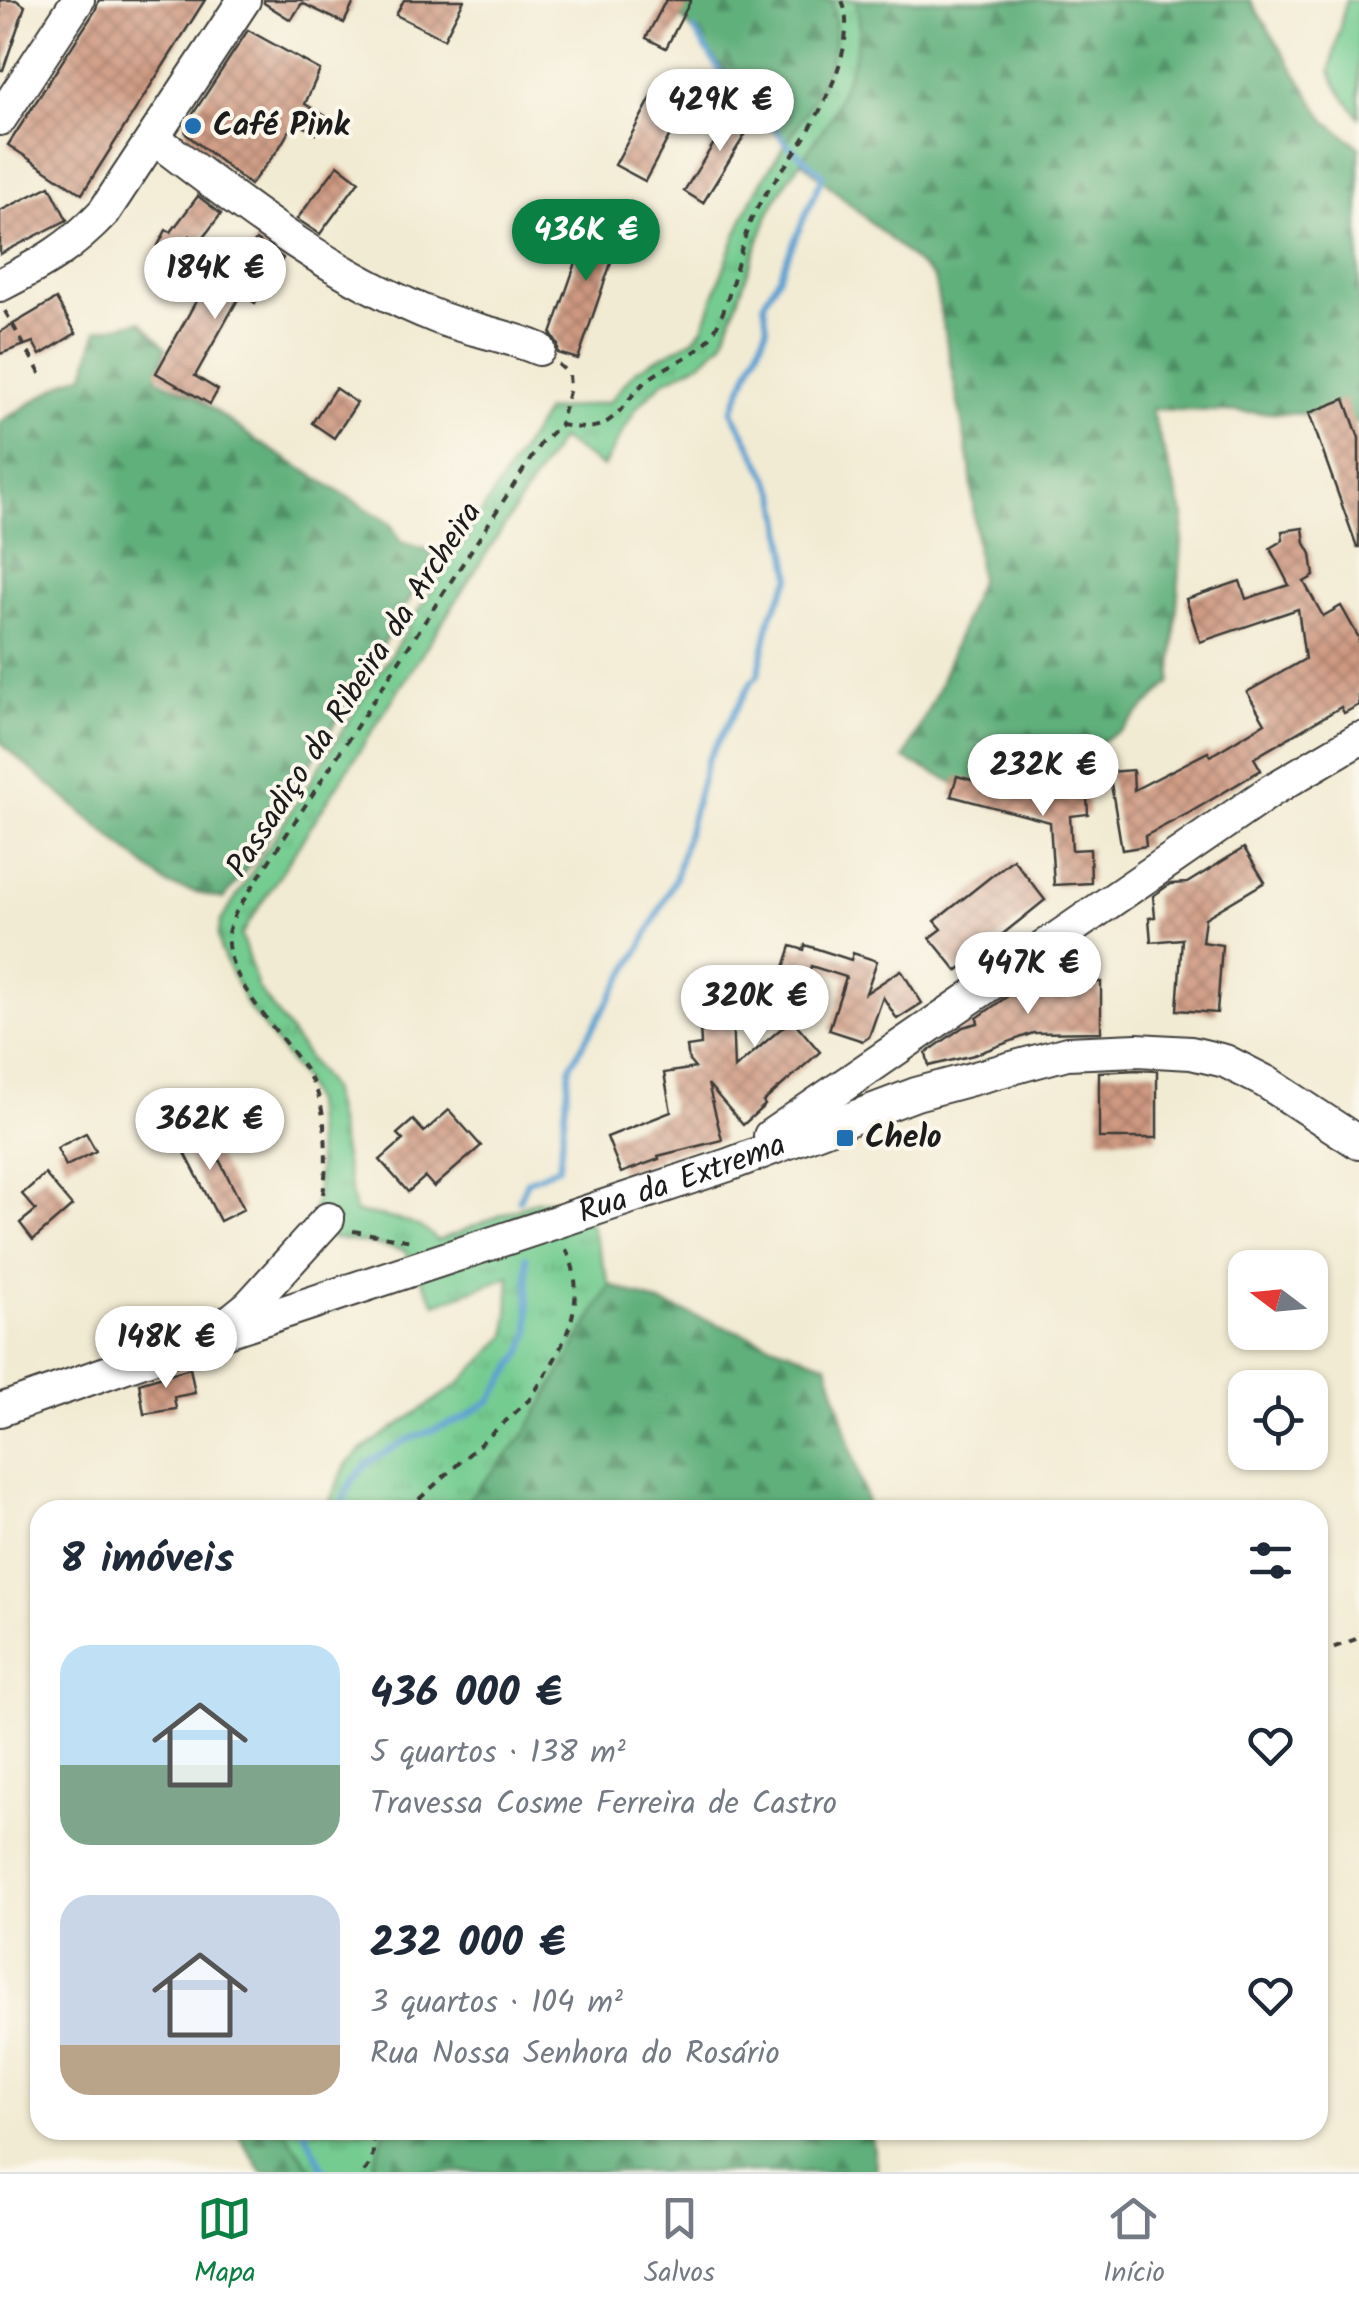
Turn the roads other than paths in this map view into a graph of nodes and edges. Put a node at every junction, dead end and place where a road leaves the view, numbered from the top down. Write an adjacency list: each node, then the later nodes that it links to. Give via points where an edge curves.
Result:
1 (78, 0): 3 (street)
2 (244, 0): 4 (street)
3 (0, 119)
4 (154, 138): 5 (street, via 80,238); 6 (street, via 328,264 438,318)
5 (0, 285)
6 (539, 349)
7 (1359, 739): 8 (street, via 1272,790)
8 (892, 1052): 9 (street); 11 (street)
9 (916, 1094): 10 (street, Rua da Extrema, via 1067,1054 1191,1053 1266,1082); 11 (street, Rua da Extrema)
10 (1359, 1143)
11 (728, 1166): 13 (street, Rua da Extrema)
12 (328, 1219): 13 (street, via 249,1306)
13 (212, 1336): 14 (street, Rua da Extrema)
14 (0, 1410)

